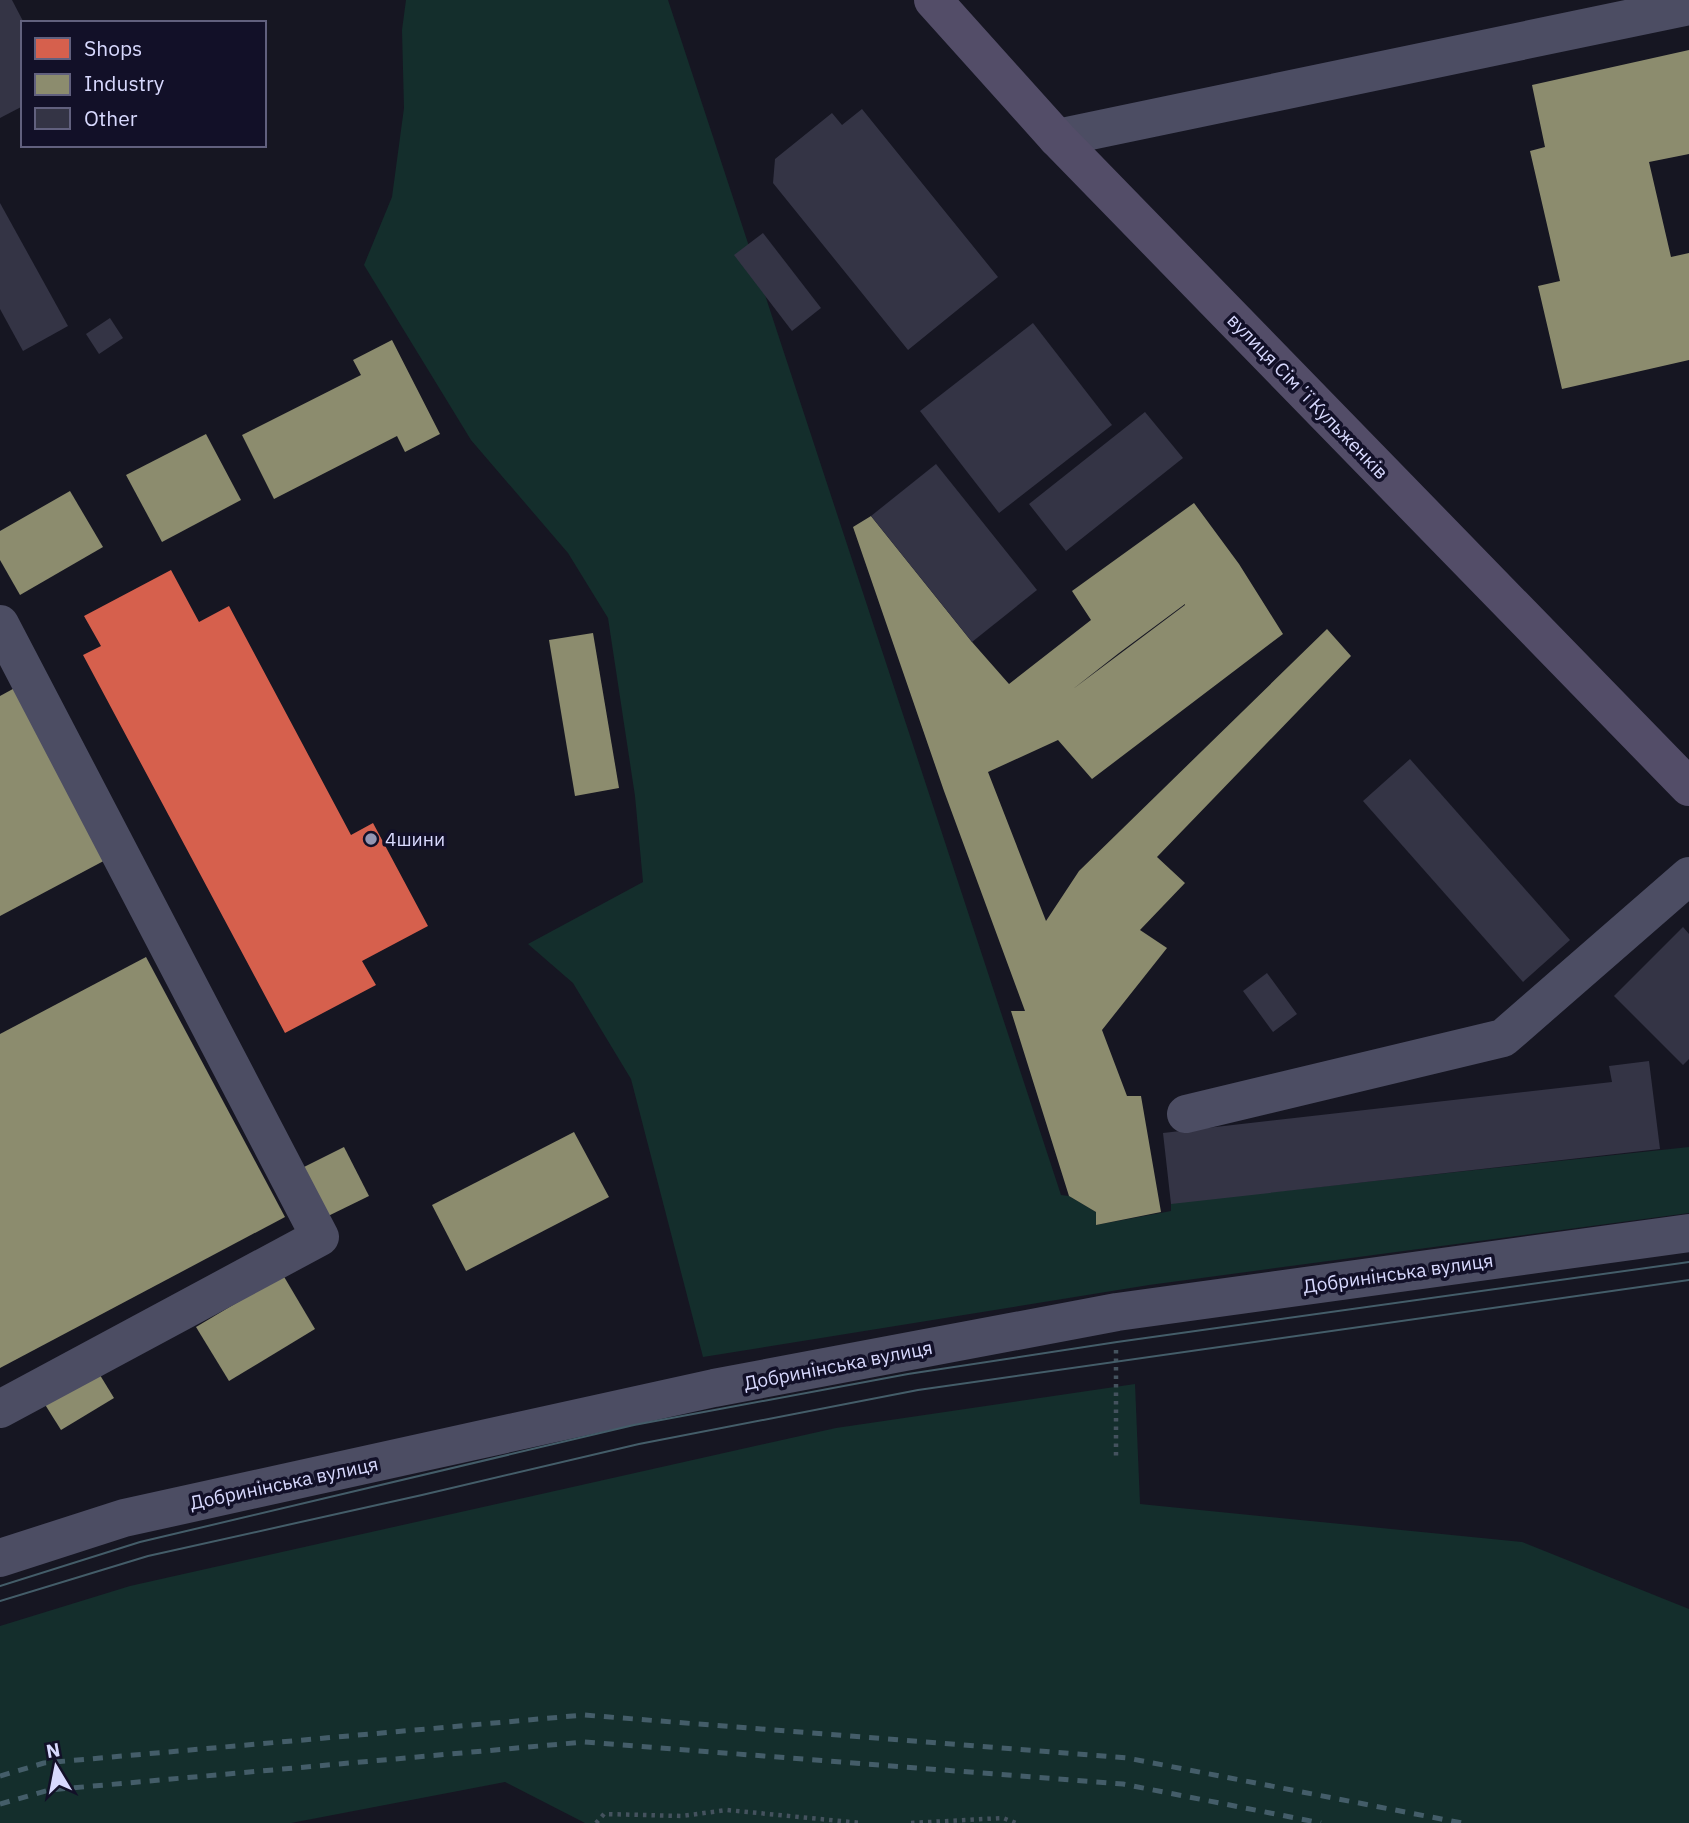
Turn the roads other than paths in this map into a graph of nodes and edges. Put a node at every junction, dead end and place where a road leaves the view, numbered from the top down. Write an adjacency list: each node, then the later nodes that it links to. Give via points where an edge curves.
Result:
1 (933, 0): 3 (main road, вулиця Сімʼї Кульженків)
2 (1689, 6): 3 (street)
3 (1057, 138): 5 (main road, вулиця Сімʼї Кульженків)
4 (0, 624): 9 (street, via 320,1237)
5 (1689, 788)
6 (1689, 876): 7 (street, via 1503,1038)
7 (1186, 1114)
8 (1689, 1233): 10 (street, Добринінська вулиця, via 1117,1312 714,1388 124,1518)
9 (0, 1409)
10 (0, 1558)

